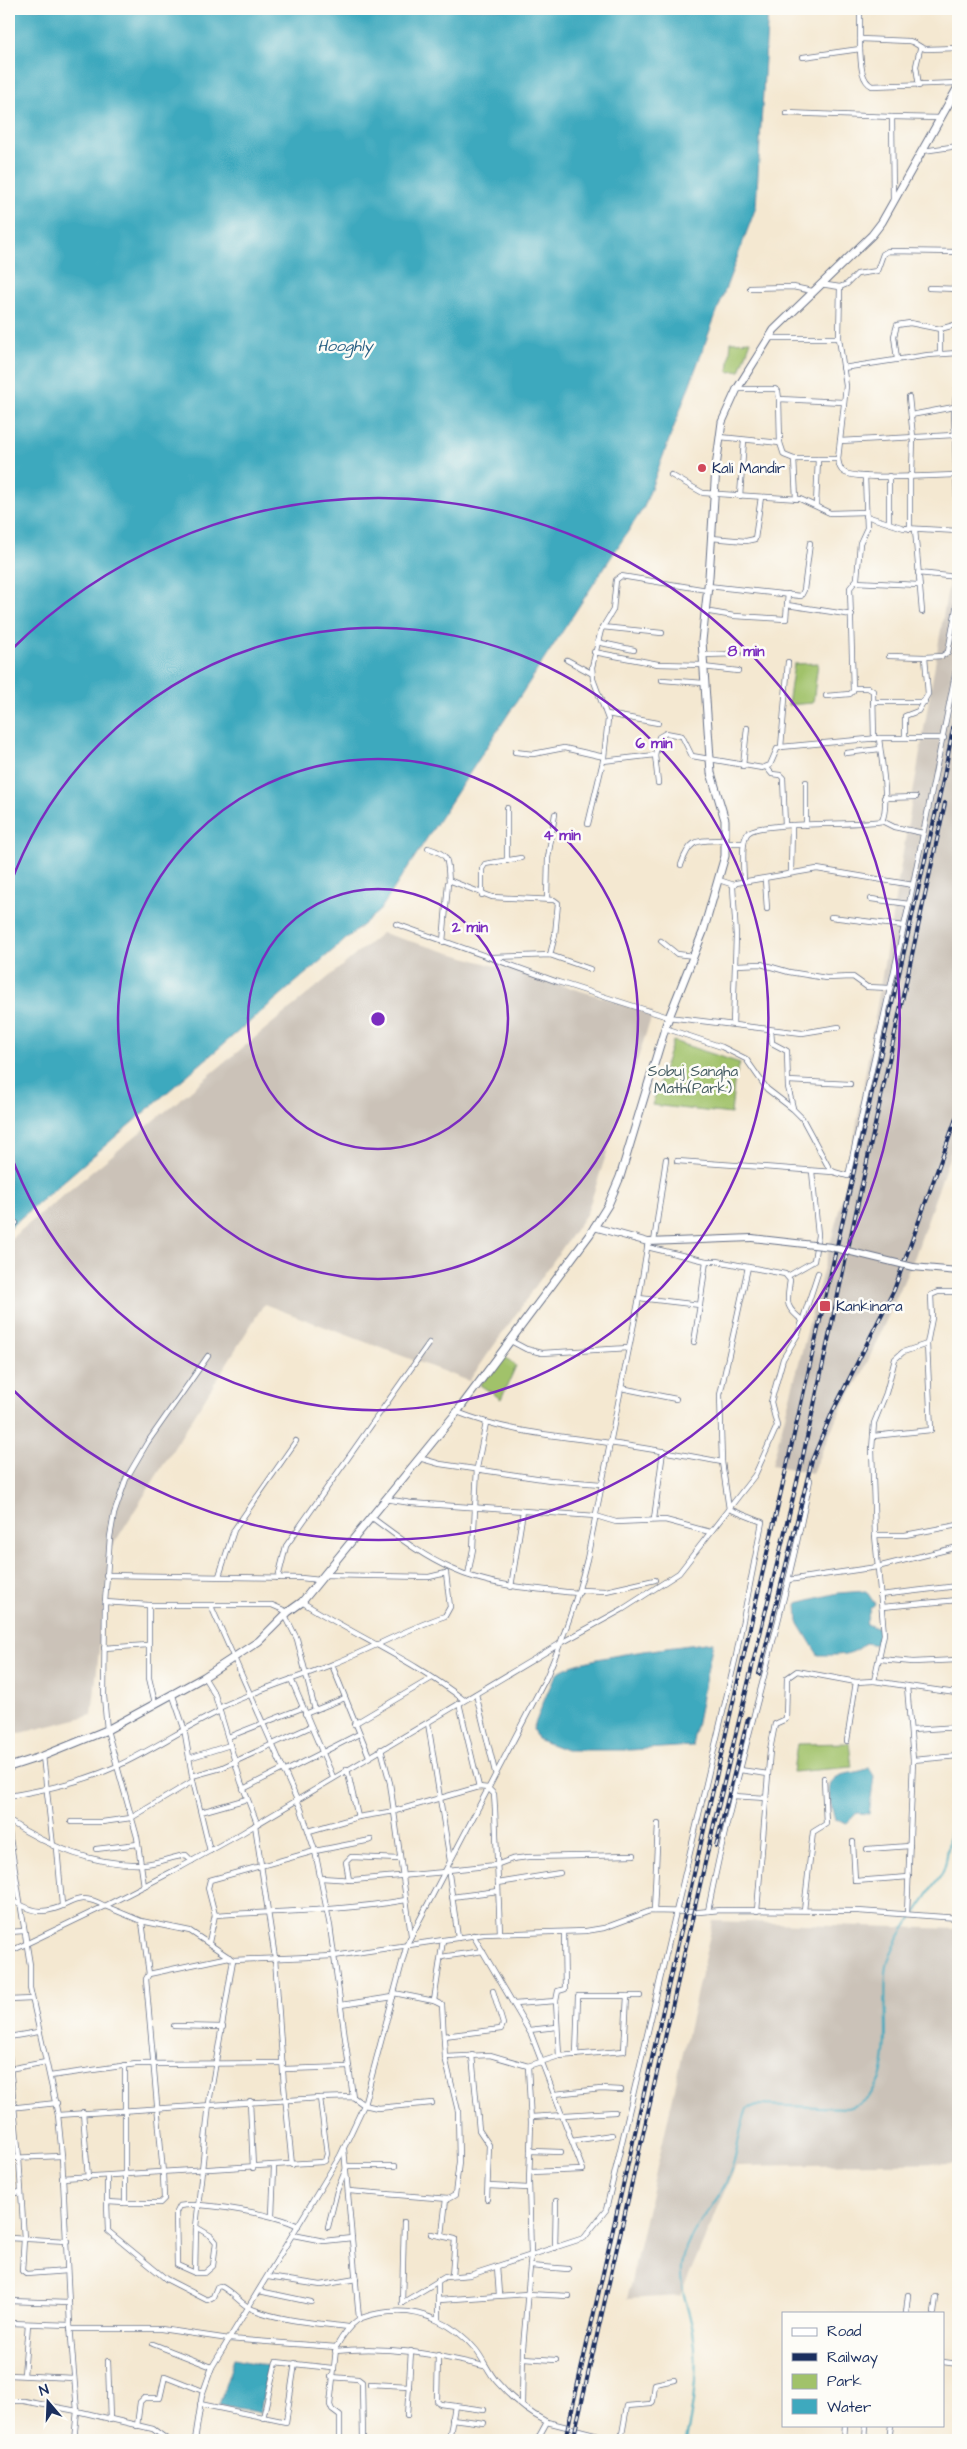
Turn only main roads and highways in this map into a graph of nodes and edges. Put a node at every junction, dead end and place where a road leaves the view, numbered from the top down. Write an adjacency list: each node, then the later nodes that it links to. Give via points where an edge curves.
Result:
1 (958, 87): 2 (main road, via 894,204 872,235 768,338 725,414 714,495 702,655 713,784 725,820 726,841 719,880 694,956 668,1017 620,1177)
2 (594, 1227): 3 (main road, bridge, via 650,1244 752,1238 831,1247 913,1268); 4 (main road, via 457,1412 302,1602 259,1641 204,1677 107,1730)
3 (958, 1270)
4 (9, 1767)

